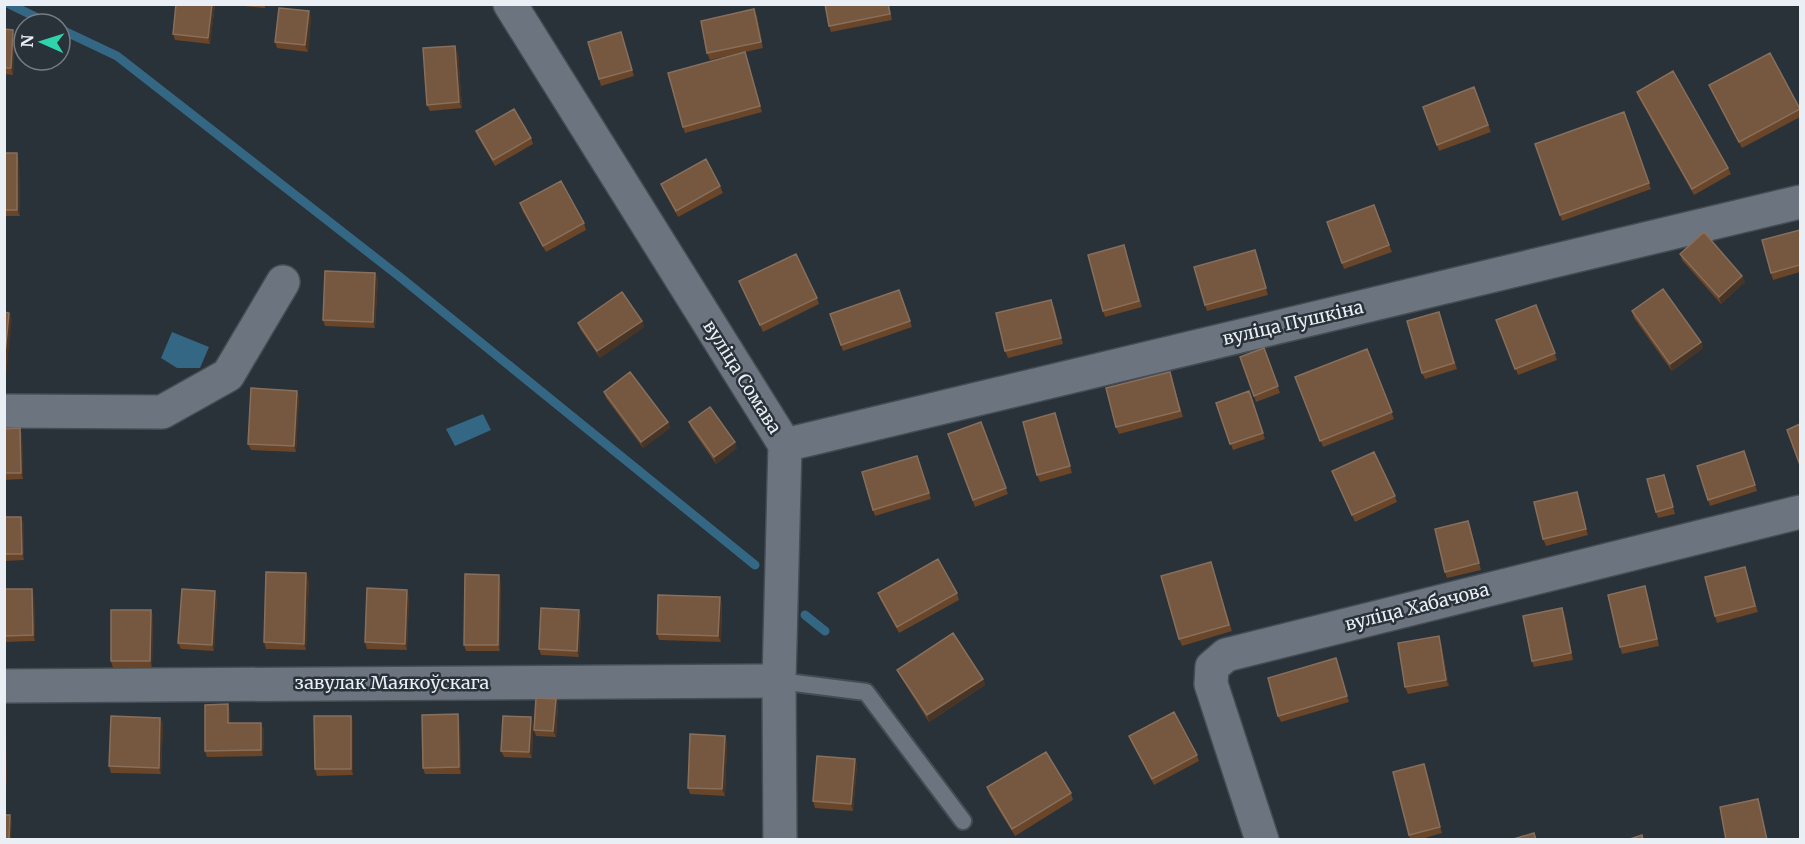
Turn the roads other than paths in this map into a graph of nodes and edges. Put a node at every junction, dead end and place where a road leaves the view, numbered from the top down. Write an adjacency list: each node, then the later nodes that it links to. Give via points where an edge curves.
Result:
1 (510, 4): 5 (street, вуліца Сомава)
2 (1800, 202): 5 (street, вуліца Пушкіна)
3 (283, 282): 4 (street, via 228,375 162,412)
4 (4, 411)
5 (785, 445): 7 (street, вуліца Сомава)
6 (1800, 512): 11 (street, вуліца Хабачова, via 1226,655 1212,667 1211,684)
7 (779, 681): 8 (street, завулак Маякоўскага); 9 (lane, via 866,692); 10 (street, вуліца Сомава)
8 (4, 686)
9 (963, 821)
10 (780, 840)
11 (1262, 840)

